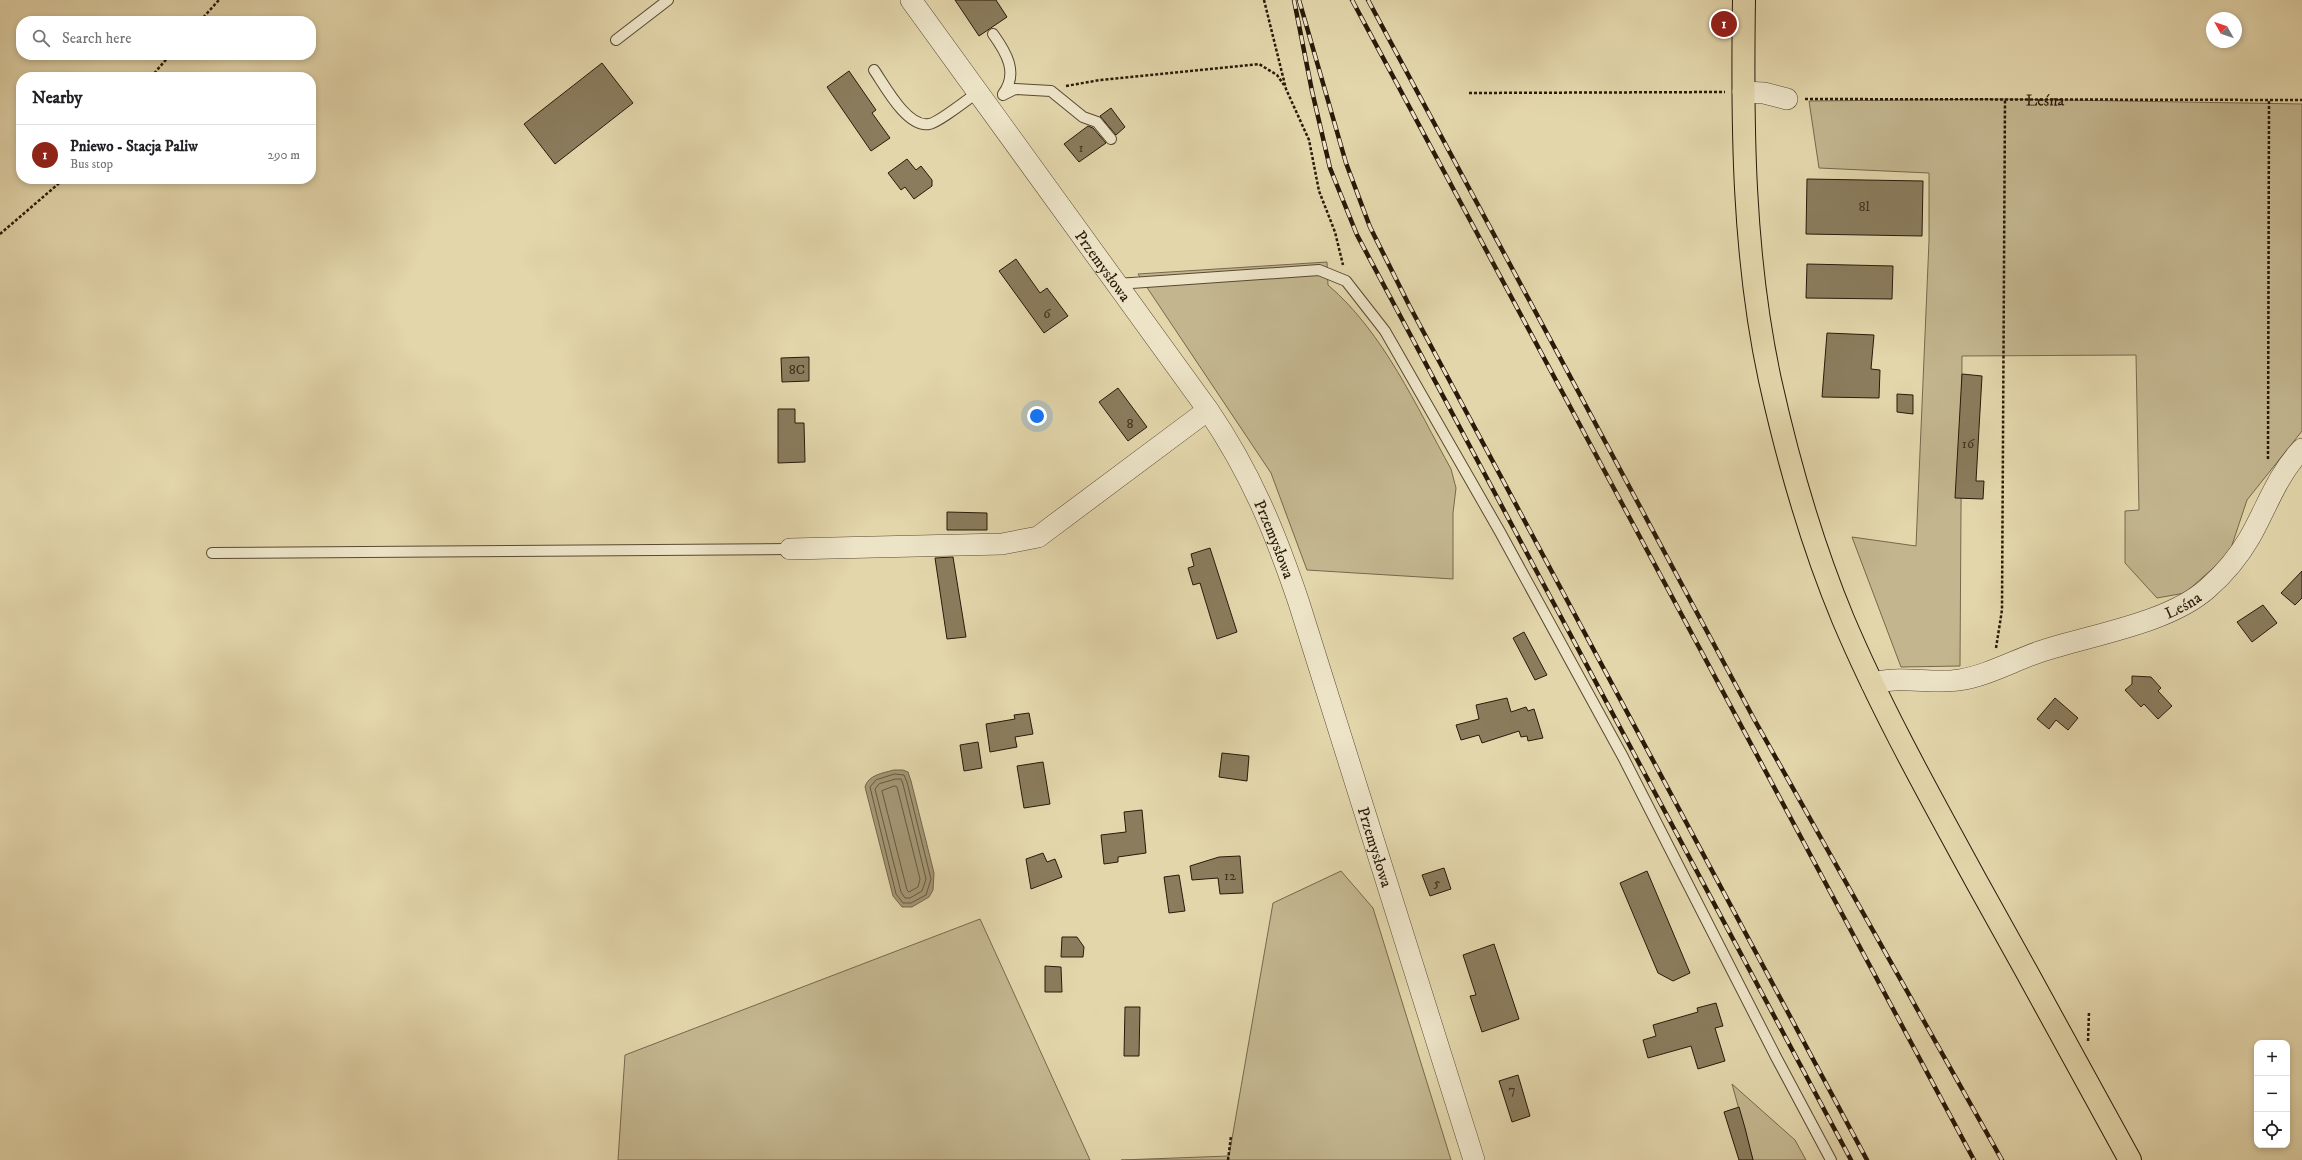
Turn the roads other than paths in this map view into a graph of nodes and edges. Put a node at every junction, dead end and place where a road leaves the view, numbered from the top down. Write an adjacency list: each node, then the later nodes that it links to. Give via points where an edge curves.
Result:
1 (668, 0): 5 (lane)
2 (911, 0): 8 (street, Przemysłowa)
3 (1744, 0): 7 (main road)
4 (993, 34): 8 (lane, via 1006,55 1011,78)
5 (616, 40)
6 (874, 70): 8 (lane, via 905,114 921,124 932,123)
7 (1744, 92): 9 (street); 16 (main road, via 1748,216 1754,281 1770,378 1799,493 1822,562)
8 (989, 97): 10 (lane, via 1015,89 1046,90 1057,94 1083,117 1097,122); 11 (street, Przemysłowa)
9 (1787, 98)
10 (1111, 138)
11 (1117, 284): 12 (street, Przemysłowa); 18 (lane, via 1319,270 1346,282 1386,331 1623,757)
12 (1208, 410): 14 (street, via 1038,537 1002,544); 17 (street, Przemysłowa, via 1244,467 1282,552)
13 (2302, 449): 16 (street, Leśna, via 2276,483 2242,549 2221,576 2200,594 2161,615 2038,652 1963,680 1885,680)
14 (790, 549): 15 (lane)
15 (212, 553)
16 (1872, 684): 19 (main road, via 1912,764)
17 (1474, 1160)
18 (1831, 1160)
19 (2130, 1160)

